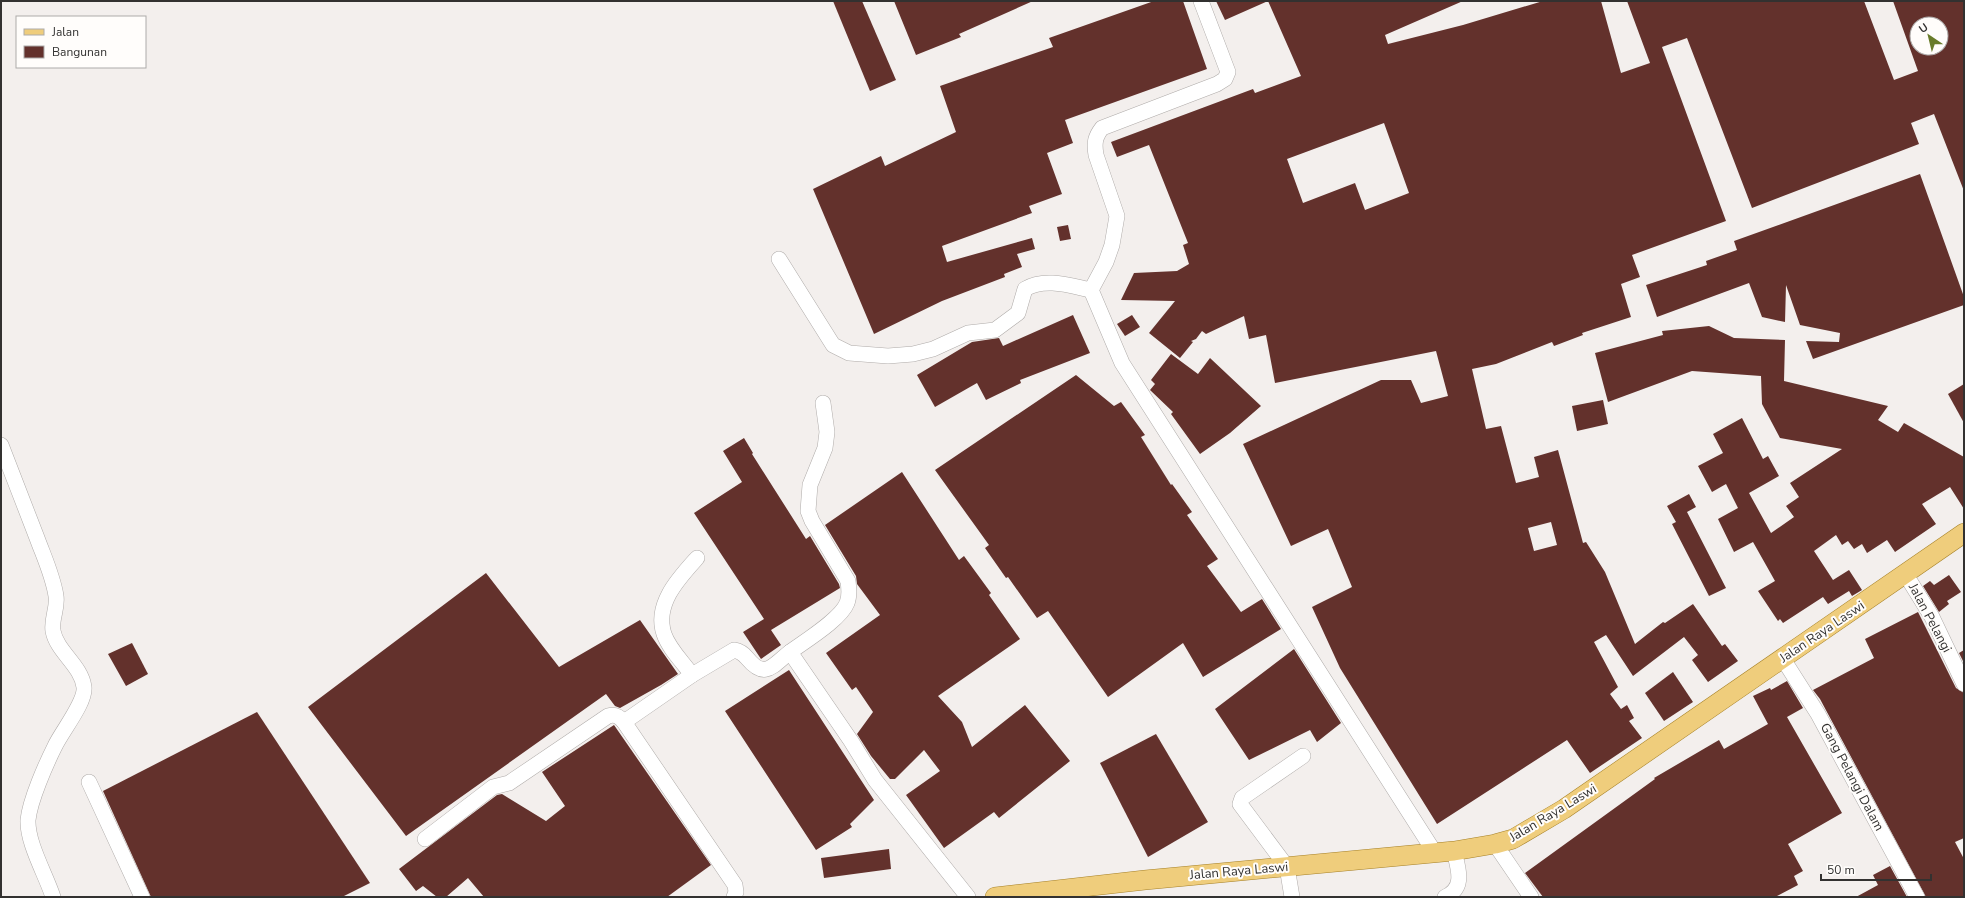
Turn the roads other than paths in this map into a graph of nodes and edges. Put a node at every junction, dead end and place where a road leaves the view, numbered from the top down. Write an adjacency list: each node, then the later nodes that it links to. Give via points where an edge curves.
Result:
1 (1201, 1): 3 (street, via 1228,72 1225,79 1217,84 1102,128 1094,144 1117,216 1112,245)
2 (779, 259): 3 (street, via 833,345 849,353 888,356 912,354 933,349 968,333 995,330 1018,313 1026,289 1031,285 1054,283)
3 (1091, 290): 19 (street, via 1122,363)
4 (823, 403): 9 (street, via 826,420 825,448 810,485 808,511 848,581 850,591 842,613)
5 (1, 445): 21 (street, via 52,578 57,606 53,618 53,632 77,670 84,687 82,697 50,757 28,820 31,839)
6 (1964, 533): 8 (main road, Jalan Raya Laswi)
7 (697, 558): 11 (street, via 669,594 662,612 664,634)
8 (1906, 575): 10 (main road, Jalan Raya Laswi); 12 (street, Jalan Pelangi, via 1932,617)
9 (790, 652): 11 (street, via 769,668 760,670 755,668 742,652 734,650); 24 (street, via 852,741 875,780)
10 (1783, 659): 17 (main road, Jalan Raya Laswi, via 1564,809 1513,839); 29 (street, Gang Pelangi Dalam, via 1818,714)
11 (692, 675): 13 (street)
12 (1964, 684)
13 (624, 722): 16 (street, via 617,716 608,716 509,783 493,787); 23 (street, via 735,885)
14 (1303, 756): 20 (street, via 1242,798 1240,804)
15 (90, 782): 22 (street)
16 (425, 839)
17 (1495, 844): 18 (main road, Jalan Raya Laswi); 28 (street)
18 (1454, 851): 19 (main road, Jalan Raya Laswi); 27 (street, via 1460,876 1454,891)
19 (1435, 853): 20 (main road, Jalan Raya Laswi)
20 (1287, 867): 25 (main road, Jalan Raya Laswi); 26 (street)
21 (53, 897)
22 (142, 897)
23 (734, 897)
24 (968, 897)
25 (995, 897)
26 (1292, 897)
27 (1445, 897)
28 (1531, 897)
29 (1917, 897)

